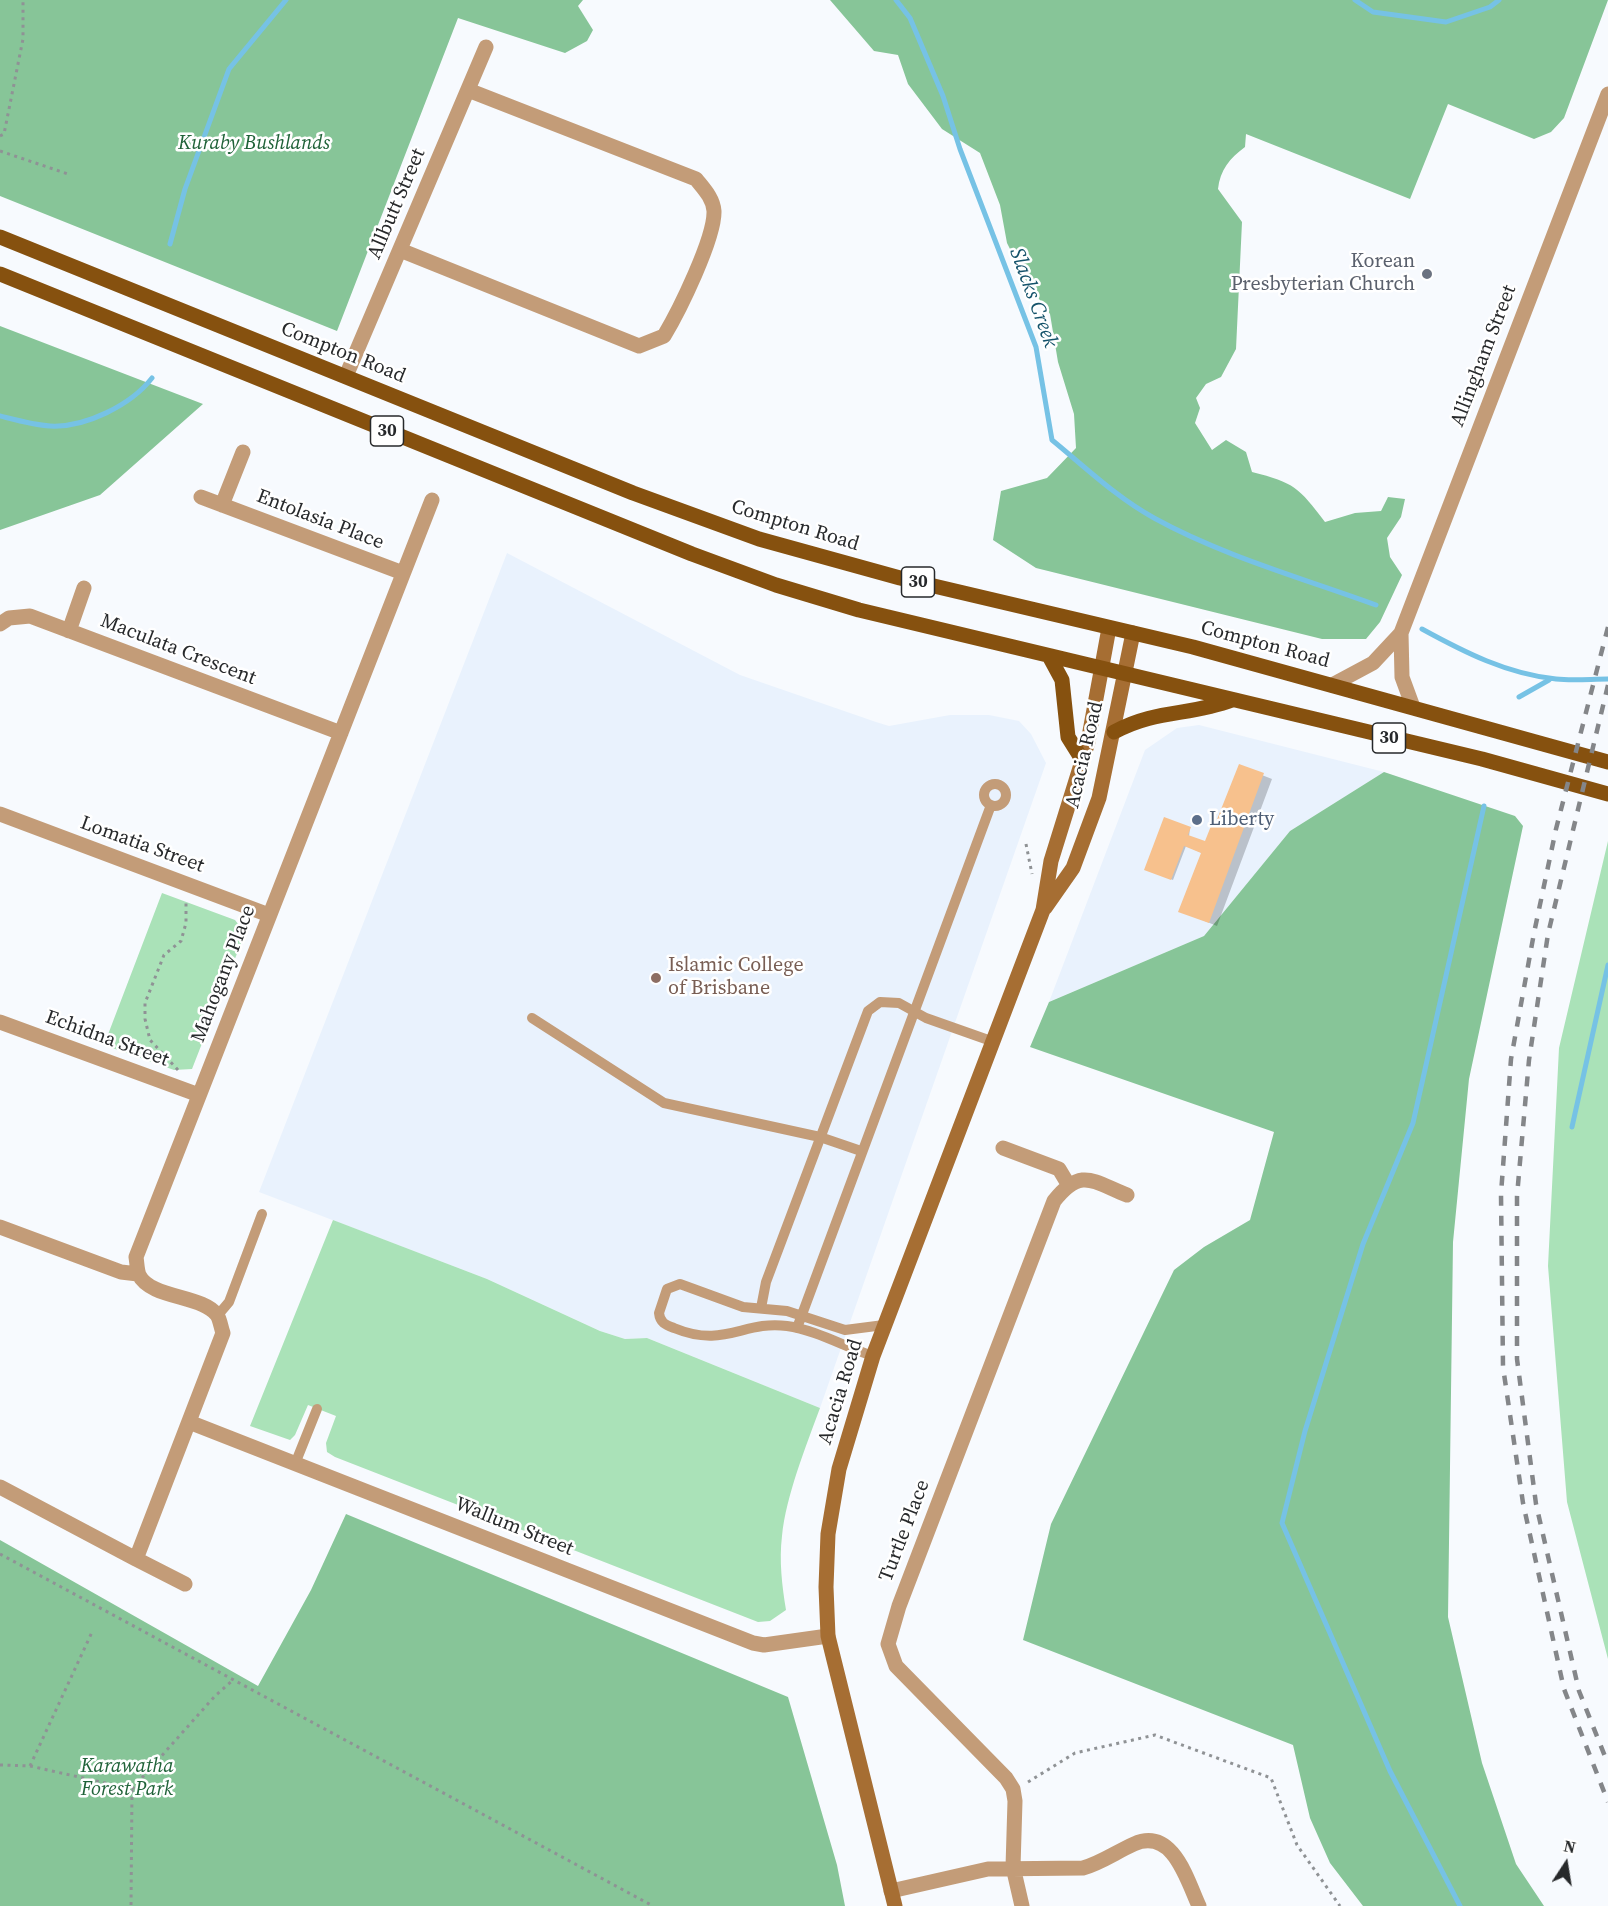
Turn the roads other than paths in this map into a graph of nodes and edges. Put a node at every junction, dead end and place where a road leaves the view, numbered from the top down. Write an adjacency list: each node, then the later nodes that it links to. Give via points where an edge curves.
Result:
1 (486, 47): 2 (street, Allbutt Street)
2 (468, 90): 5 (street, Allbutt Street); 5 (street, via 696,179 710,196 713,229 664,336 639,346)
3 (1608, 94): 18 (street, Allingham Street)
4 (0, 237): 7 (main road, Compton Road / 30)
5 (400, 250): 7 (street, Allbutt Street)
6 (0, 274): 19 (main road, 30, via 735,570 868,612)
7 (346, 376): 15 (main road, Compton Road / 30, via 728,529 900,578)
8 (243, 452): 11 (street)
9 (201, 497): 11 (street, Entolasia Place)
10 (432, 500): 12 (street, Mahogany Place)
11 (222, 505): 12 (street, Entolasia Place)
12 (403, 573): 26 (street, Mahogany Place)
13 (84, 588): 16 (street)
14 (0, 624): 16 (street, Maculata Crescent, via 9,618 30,616)
15 (1109, 628): 17 (main road, Compton Road / 30); 20 (street, Acacia Road)
16 (69, 631): 26 (street, Maculata Crescent)
17 (1133, 633): 21 (street, Acacia Road); 22 (main road, Compton Road / 30)
18 (1401, 633): 22 (street, Allingham Street, via 1373,663); 24 (street, Allingham Street, via 1402,677)
19 (1049, 656): 20 (main road, 30); 27 (main road, via 1061,674 1068,737)
20 (1100, 669): 21 (main road, 30); 27 (street, Acacia Road)
21 (1124, 674): 23 (main road, 30); 25 (street, Acacia Road)
22 (1332, 685): 24 (main road, Compton Road / 30)
23 (1232, 700): 25 (main road, via 1207,709 1139,719); 29 (main road, 30, via 1482,759)
24 (1413, 707): 28 (main road, Compton Road / 30)
25 (1114, 732): 32 (street, Acacia Road, via 1105,781 1073,868)
26 (341, 733): 33 (street, Mahogany Place)
27 (1083, 761): 32 (street, Acacia Road, via 1051,861)
28 (1608, 762)
29 (1608, 794)
30 (991, 805): 34 (lane)
31 (0, 814): 33 (street, Lomatia Street)
32 (1043, 910): 37 (street, Acacia Road)
33 (269, 915): 38 (street, Mahogany Place)
34 (913, 1010): 37 (lane); 39 (lane, via 885,1002 868,1011); 41 (lane)
35 (532, 1018): 39 (lane, via 664,1103)
36 (0, 1022): 38 (street, Echidna Street)
37 (994, 1042): 50 (street, Acacia Road)
38 (199, 1095): 46 (street, Mahogany Place, via 136,1257)
39 (820, 1137): 41 (lane); 47 (lane)
40 (1003, 1148): 42 (street, via 1059,1169)
41 (861, 1151): 49 (lane)
42 (1068, 1184): 43 (street, via 1086,1179); 60 (street, Turtle Place, via 1054,1201 899,1606 888,1644 896,1666 1006,1778 1013,1790)
43 (1127, 1195)
44 (262, 1214): 48 (lane, via 229,1302)
45 (0, 1227): 46 (street)
46 (138, 1275): 48 (street, via 156,1288)
47 (760, 1308): 49 (lane); 51 (lane, via 743,1307 676,1284 668,1289 659,1317 664,1324 680,1330 713,1337 772,1325)
48 (218, 1315): 54 (street, via 222,1333)
49 (801, 1315): 50 (lane, via 844,1330); 51 (lane)
50 (884, 1325): 52 (street, Acacia Road)
51 (797, 1328): 52 (lane)
52 (873, 1356): 59 (street, Acacia Road, via 833,1505 826,1570)
53 (317, 1409): 55 (lane)
54 (189, 1422): 55 (street, Wallum Street); 57 (street)
55 (295, 1464): 59 (street, Wallum Street, via 753,1643 764,1645)
56 (0, 1487): 57 (street)
57 (136, 1559): 58 (street)
58 (185, 1584)
59 (828, 1636): 61 (street, Acacia Road)
60 (1013, 1867): 61 (street, via 988,1869); 62 (street); 63 (street, via 1083,1868 1136,1843 1155,1841 1170,1849)
61 (893, 1898)
62 (1022, 1906)
63 (1199, 1906)

